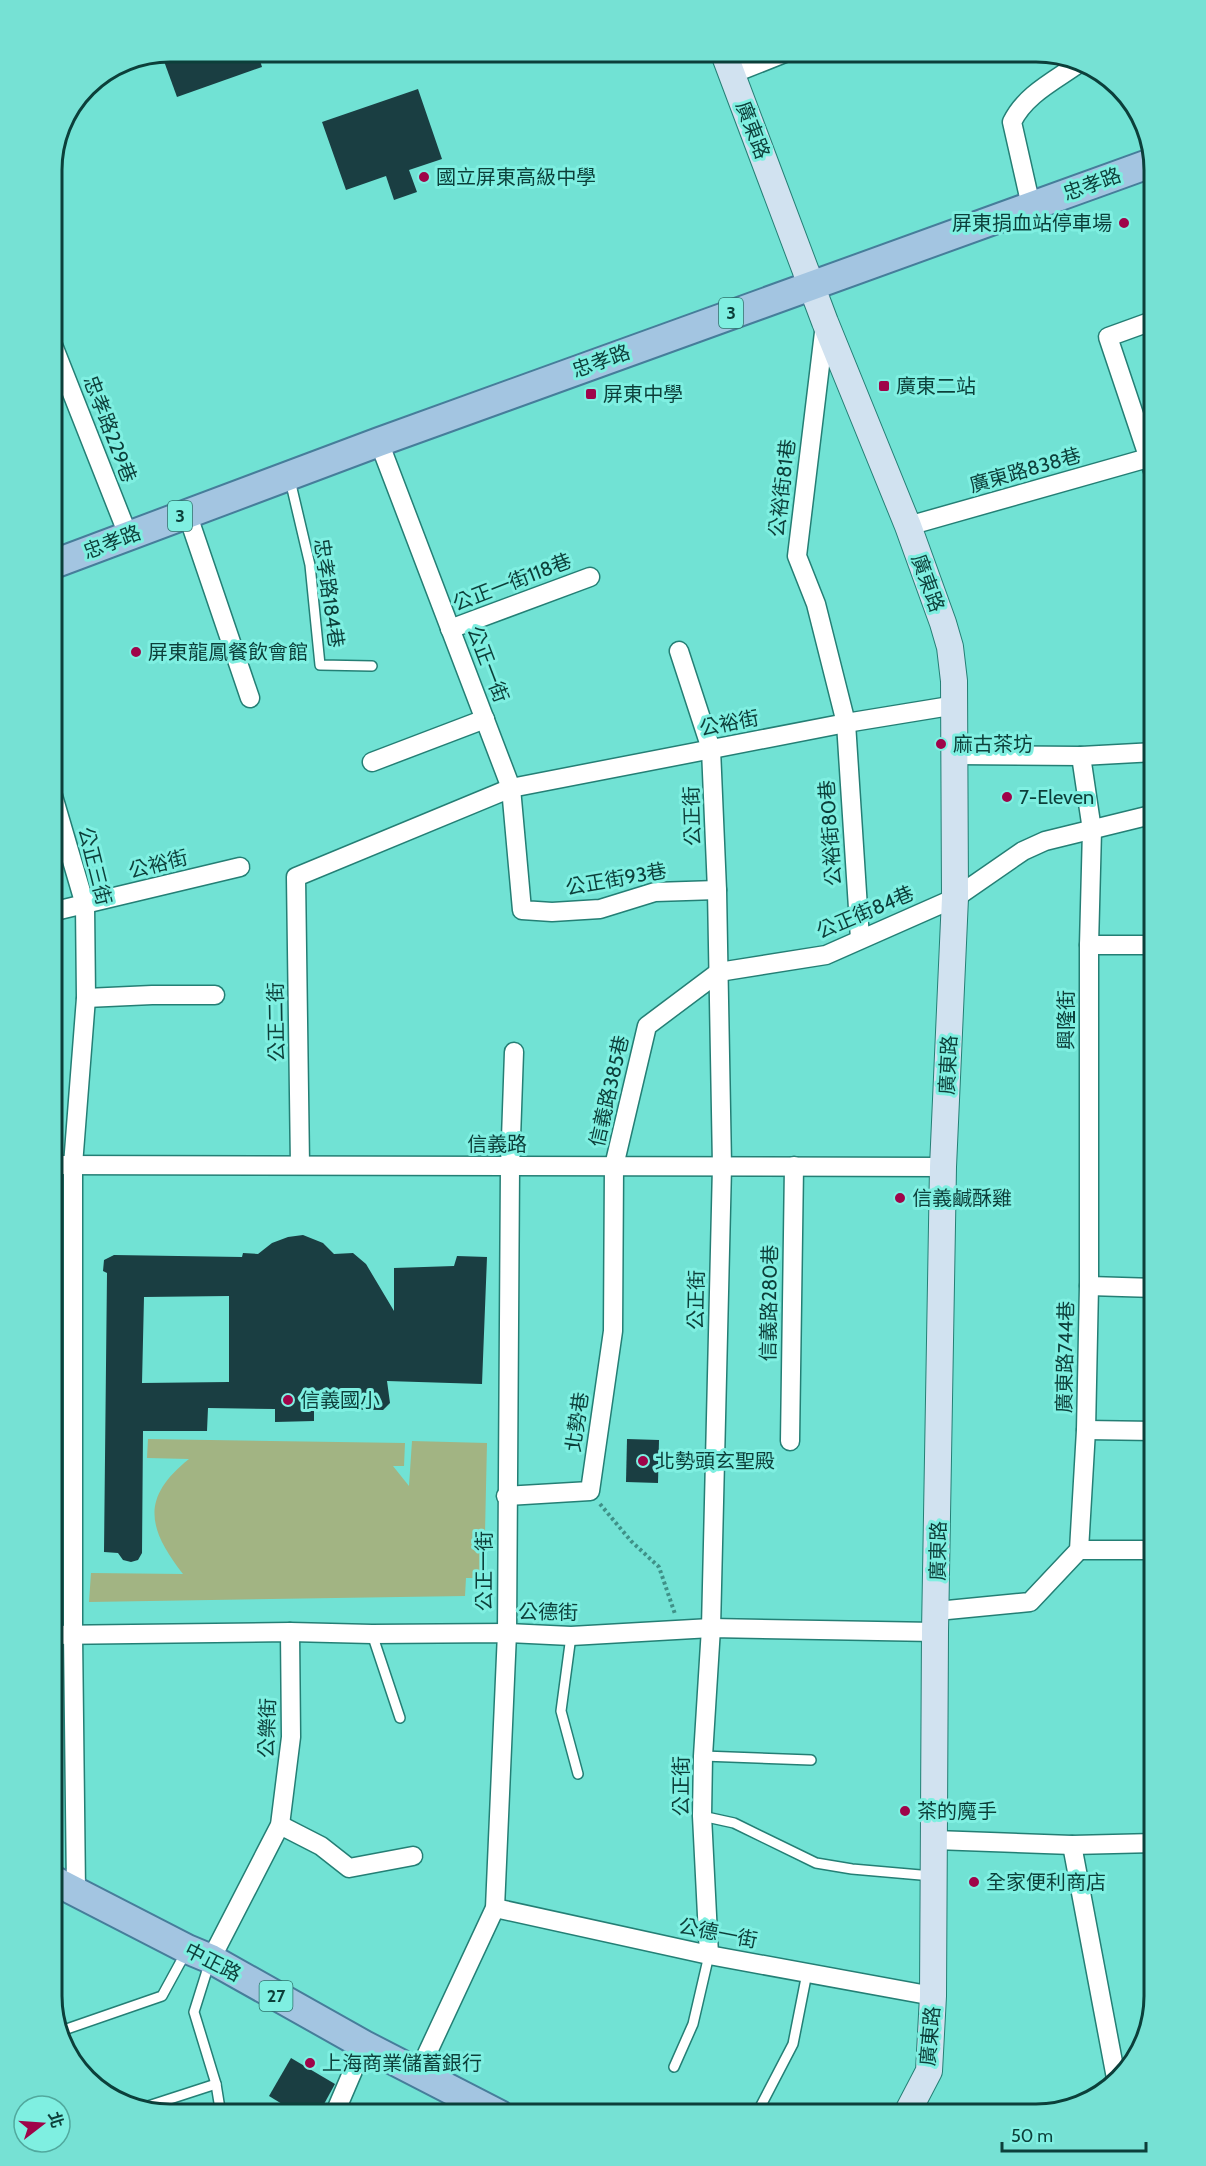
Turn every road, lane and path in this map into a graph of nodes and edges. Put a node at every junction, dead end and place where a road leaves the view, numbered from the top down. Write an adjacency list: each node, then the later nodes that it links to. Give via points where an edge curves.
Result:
1 (727, 62): 5 (street, 廣東路)
2 (1073, 68): 4 (street, via 1030,97 1012,122)
3 (1144, 166): 4 (main road, 忠孝路 / 3)
4 (1031, 206): 5 (main road, 忠孝路 / 3)
5 (811, 285): 6 (street, 廣東路); 10 (main road, 忠孝路 / 3)
6 (825, 322): 14 (street, 廣東路); 24 (street, 公裕街81巷, via 797,556 816,604)
7 (1144, 324): 9 (street, via 1108,337)
8 (62, 368): 15 (street, 忠孝路229巷)
9 (1144, 435)
10 (379, 442): 12 (main road, 忠孝路 / 3); 18 (street, 公正一街)
11 (1144, 459): 14 (street, 廣東路838巷)
12 (289, 475): 13 (main road, 忠孝路 / 3); 20 (lane, 忠孝路184巷, via 310,565 320,665)
13 (187, 513): 15 (main road, 忠孝路 / 3); 21 (street)
14 (908, 526): 22 (street, 廣東路, via 950,647)
15 (128, 535): 16 (main road, 忠孝路 / 3)
16 (62, 561)
17 (590, 577): 18 (street, 公正一街118巷)
18 (450, 629): 23 (street, 公正一街)
19 (679, 651): 25 (street, 公正街)
20 (372, 666)
21 (250, 698)
22 (956, 705): 24 (street, 公裕街); 27 (street, 廣東路)
23 (485, 719): 29 (street); 30 (street, 公正一街)
24 (846, 723): 25 (street, 公裕街); 41 (street, 公裕街80巷)
25 (711, 749): 30 (street, 公裕街); 36 (street, 公正街)
26 (1144, 753): 28 (street)
27 (956, 755): 28 (street); 37 (street, 廣東路)
28 (1080, 756): 33 (street, 興隆街)
29 (372, 762)
30 (511, 788): 35 (street, 公裕街); 40 (street, 公正一街)
31 (1144, 817): 33 (street, 公正街84巷)
32 (62, 827): 38 (street, 公正三街)
33 (1092, 830): 37 (street, 公正街84巷, via 1045,841 1023,851); 42 (street, 興隆街)
34 (240, 867): 38 (street, 公裕街)
35 (297, 877): 50 (street, 公正二街)
36 (717, 890): 40 (street, 公正街93巷, via 655,892 600,909); 44 (street, 公正街)
37 (955, 898): 41 (street, 公正街84巷); 55 (street, 廣東路)
38 (85, 905): 39 (street, 公裕街); 46 (street, 公正三街)
39 (62, 910)
40 (522, 910)
41 (860, 939): 44 (street, 公正街84巷, via 826,955)
42 (1089, 945): 43 (street); 56 (street, 興隆街)
43 (1144, 945)
44 (719, 972): 51 (street, 信義路385巷, via 647,1026); 52 (street, 公正街)
45 (216, 995): 46 (street)
46 (86, 998): 49 (street, 公正三街)
47 (514, 1052): 54 (street, 公正一街)
48 (62, 1165): 49 (street, 信義路)
49 (73, 1165): 50 (street, 信義路); 72 (street, 公正三街)
50 (300, 1165): 54 (street, 信義路)
51 (614, 1166): 52 (street, 信義路); 54 (street, 信義路); 61 (street, 北勢巷, via 613,1331)
52 (722, 1166): 53 (street, 信義路); 67 (street, 公正街)
53 (794, 1166): 55 (street, 信義路); 60 (street, 信義路280巷)
54 (510, 1167): 62 (street, 公正一街)
55 (943, 1167): 66 (street, 廣東路)
56 (1089, 1286): 57 (street); 58 (street, 廣東路744巷)
57 (1144, 1288)
58 (1086, 1430): 59 (street, 廣東路744巷); 64 (street, 廣東路744巷)
59 (1144, 1431)
60 (790, 1441)
61 (590, 1491): 62 (street); 65 (path, via 631,1541 659,1567)
62 (506, 1497): 69 (street, 公正一街)
63 (1144, 1550): 64 (street)
64 (1079, 1551): 66 (street, via 1030,1602)
65 (676, 1618)
66 (936, 1622): 67 (street, 公德街); 80 (street, 廣東路)
67 (711, 1628): 73 (street, 公德街); 75 (street, 公正街)
68 (290, 1632): 70 (street, 公德街); 72 (street, 公德街); 79 (street, 公樂街, via 291,1737)
69 (507, 1633): 70 (street, 公德街); 73 (street, 公德街); 87 (street, 公正一街)
70 (372, 1634): 74 (lane)
71 (62, 1635): 72 (street, 公德街)
72 (73, 1635): 86 (street, 公正三街)
73 (571, 1636): 77 (lane, via 561,1711)
74 (400, 1718)
75 (703, 1756): 76 (lane); 78 (street, 公正街)
76 (811, 1760)
77 (578, 1774)
78 (702, 1816): 84 (lane, via 734,1823 816,1863); 89 (street, 公正街)
79 (280, 1825): 83 (street, via 321,1846 349,1868); 88 (street, 公樂街)
80 (935, 1840): 82 (street); 84 (street, 廣東路)
81 (1144, 1843): 82 (street)
82 (1072, 1845): 95 (street)
83 (413, 1856)
84 (934, 1876): 91 (street, 廣東路)
85 (62, 1884): 86 (main road, 中正路 / 27)
86 (76, 1891): 88 (main road, 中正路 / 27)
87 (495, 1908): 89 (street, 公德一街); 96 (street, 公正一街)
88 (199, 1954): 92 (lane, via 162,1996); 93 (main road, 中正路 / 27); 97 (lane, via 194,2012)
89 (710, 1955): 90 (street, 公德一街); 94 (lane, via 693,2024)
90 (807, 1973): 91 (street, 公德一街); 102 (lane, via 793,2044)
91 (933, 1996): 103 (street, 廣東路, via 929,2071)
92 (67, 2029)
93 (363, 2045): 96 (main road, 中正路 / 27); 100 (street)
94 (674, 2067)
95 (1115, 2071)
96 (418, 2073): 101 (main road, 中正路 / 27)
97 (216, 2084): 98 (lane); 99 (lane)
98 (157, 2103)
99 (219, 2104)
100 (339, 2104)
101 (479, 2104)
102 (762, 2104)
103 (912, 2104)

